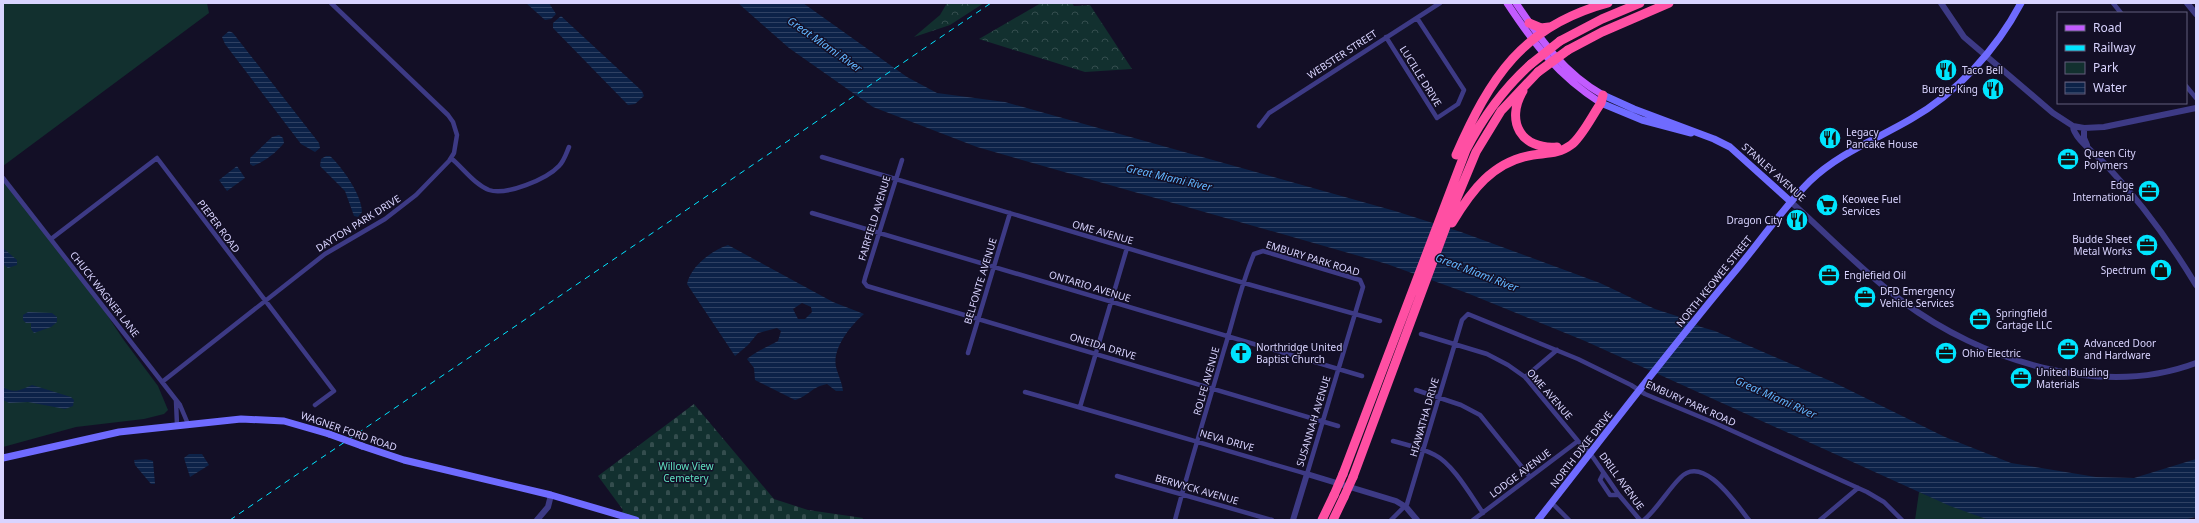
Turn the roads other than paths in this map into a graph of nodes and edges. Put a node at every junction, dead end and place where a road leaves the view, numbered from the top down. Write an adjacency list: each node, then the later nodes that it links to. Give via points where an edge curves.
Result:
1 (331, 3): 31 (street, DAYTON PARK DRIVE, via 451,118 456,128 457,141)
2 (1439, 3): 14 (street, WEBSTER STREET)
3 (1507, 3): 17 (main road, STANLEY AVENUE)
4 (1516, 3): 15 (main road, STANLEY AVENUE)
5 (1608, 3): 16 (highway, via 1583,10)
6 (1640, 3): 35 (highway, bridge, via 1560,41 1530,64 1501,94 1482,120)
7 (1669, 3): 20 (highway, bridge, via 1568,50)
8 (1941, 3): 19 (street, via 1964,37)
9 (2021, 3): 19 (main road, NORTH KEOWEE STREET, via 2002,35)
10 (2113, 3): 12 (street)
11 (2187, 3): 13 (street)
12 (2120, 12)
13 (2196, 14)
14 (1417, 18): 18 (street, WEBSTER STREET); 18 (street, LUCILLE DRIVE, via 1464,90 1458,104 1437,118)
15 (1529, 23): 16 (highway, via 1541,28); 17 (main road, STANLEY AVENUE)
16 (1550, 27): 17 (highway)
17 (1535, 37): 23 (main road, STANLEY AVENUE, via 1560,72); 35 (highway, via 1512,58 1491,86 1461,144)
18 (1386, 38): 25 (street, WEBSTER STREET, via 1269,113)
19 (1986, 55): 26 (street, via 2053,113); 36 (main road, NORTH KEOWEE STREET, via 1958,85 1935,104 1832,163 1810,181)
20 (1530, 79): 23 (highway, via 1515,107 1515,117 1521,134 1535,145 1546,148 1566,143 1575,135); 37 (highway, via 1488,129 1470,165)
21 (2187, 87): 22 (street)
22 (2196, 98)
23 (1600, 99): 36 (main road, STANLEY AVENUE, via 1671,121 1721,142 1735,150); 37 (highway, via 1573,144 1565,150 1533,155 1503,165)
24 (2196, 108): 27 (street, via 2104,127)
25 (1259, 126)
26 (2073, 126): 27 (street); 28 (street, via 2076,136)
27 (2084, 128): 28 (street, via 2084,138)
28 (2088, 146): 48 (street, via 2131,193 2179,258)
29 (569, 147): 31 (street, via 555,170 522,187 505,192 483,187)
30 (822, 157): 34 (street, OME AVENUE)
31 (451, 158): 49 (street, DAYTON PARK DRIVE, via 404,206 325,254)
32 (902, 160): 34 (street, FAIRFIELD AVENUE)
33 (3, 178): 41 (street, CHUCK WAGNER LANE)
34 (896, 179): 39 (street, OME AVENUE); 40 (street, FAIRFIELD AVENUE)
35 (1442, 200): 101 (highway, bridge, via 1434,229 1343,474)
36 (1792, 202): 61 (street, STANLEY AVENUE, via 1902,301 1942,327 1988,349 2051,368 2102,376 2146,375); 68 (main road, NORTH KEOWEE STREET)
37 (1458, 205): 102 (highway, bridge, via 1440,242 1353,478)
38 (812, 213): 40 (street, ONTARIO AVENUE)
39 (1010, 213): 42 (street, OME AVENUE); 44 (street, BELFONTE AVENUE)
40 (880, 232): 44 (street, ONTARIO AVENUE); 45 (street, FAIRFIELD AVENUE)
41 (51, 239): 49 (street, PIEPER ROAD, via 157,158); 65 (street, CHUCK WAGNER LANE)
42 (1127, 248): 47 (street, OME AVENUE); 50 (street)
43 (1259, 251): 46 (street, EMBURY PARK ROAD, via 1359,279); 47 (street, ROLFE AVENUE, via 1254,255)
44 (994, 266): 50 (street, ONTARIO AVENUE); 53 (street, BELFONTE AVENUE)
45 (864, 282): 53 (street, ONEIDA DRIVE, via 870,287)
46 (1362, 282): 51 (street, SUSANNAH AVENUE, via 1363,287)
47 (1244, 283): 51 (street, OME AVENUE); 56 (street, ROLFE AVENUE)
48 (2196, 286)
49 (265, 300): 65 (street, DAYTON PARK DRIVE); 72 (street, PIEPER ROAD, via 334,391)
50 (1112, 302): 56 (street, ONTARIO AVENUE); 60 (street)
51 (1355, 314): 54 (street, OME AVENUE); 62 (street, SUSANNAH AVENUE)
52 (1466, 315): 57 (street, HIAWATHA DRIVE); 58 (street, EMBURY PARK ROAD)
53 (978, 318): 59 (street, BELFONTE AVENUE); 60 (street, ONEIDA DRIVE)
54 (1380, 321)
55 (1421, 334): 57 (street, OME AVENUE)
56 (1229, 335): 62 (street, ONTARIO AVENUE); 66 (street, ROLFE AVENUE)
57 (1454, 345): 64 (street, OME AVENUE, via 1487,354); 70 (street, HIAWATHA DRIVE)
58 (1557, 350): 64 (street); 68 (street, EMBURY PARK ROAD)
59 (968, 353)
60 (1096, 354): 66 (street, ONEIDA DRIVE); 73 (street)
61 (2196, 364)
62 (1339, 369): 63 (street, ONTARIO AVENUE); 74 (street, SUSANNAH AVENUE)
63 (1362, 376)
64 (1525, 377): 79 (street, OME AVENUE)
65 (162, 382): 71 (street, CHUCK WAGNER LANE)
66 (1213, 388): 74 (street, ONEIDA DRIVE); 80 (street, ROLFE AVENUE)
67 (1416, 390): 70 (street)
68 (1639, 390): 82 (main road, NORTH DIXIE DRIVE); 88 (street, EMBURY PARK ROAD)
69 (1025, 392): 73 (street, NEVA DRIVE)
70 (1439, 398): 81 (street, HIAWATHA DRIVE); 87 (street, via 1480,415)
71 (176, 401): 75 (street, CHUCK WAGNER LANE, via 183,410); 76 (street)
72 (315, 405)
73 (1080, 407): 80 (street, NEVA DRIVE)
74 (1324, 422): 77 (street, ONEIDA DRIVE); 84 (street, SUSANNAH AVENUE)
75 (188, 424): 76 (main road, WAGNER FORD ROAD); 90 (main road, WAGNER FORD ROAD, bridge, via 270,419 303,425 404,460)
76 (177, 425): 83 (main road, WAGNER FORD ROAD, via 100,436)
77 (1338, 426)
78 (1393, 441): 81 (street)
79 (1578, 441): 82 (street, OME AVENUE); 87 (street, LODGE AVENUE)
80 (1198, 442): 84 (street, NEVA DRIVE); 89 (street, ROLFE AVENUE)
81 (1424, 450): 93 (street, HIAWATHA DRIVE); 94 (street, via 1445,462)
82 (1590, 453): 85 (street, DRILL AVENUE); 92 (main road, NORTH DIXIE DRIVE)
83 (3, 458)
84 (1307, 474): 93 (street, NEVA DRIVE, via 1396,501); 100 (street, SUSANNAH AVENUE)
85 (1603, 474): 91 (street, DRILL AVENUE); 91 (street, via 1600,480 1605,490 1610,495)
86 (1118, 476): 89 (street, BERWYCK AVENUE)
87 (1530, 477): 94 (street, LODGE AVENUE)
88 (1858, 488): 111 (street); 112 (street, EMBURY PARK ROAD, via 1884,502)
89 (1182, 493): 98 (street, ROLFE AVENUE); 99 (street, BERWYCK AVENUE)
90 (551, 495): 95 (main road, WAGNER FORD ROAD); 96 (street, via 548,507)
91 (1619, 495): 108 (street, DRILL AVENUE)
92 (1552, 503): 106 (main road, NORTH DIXIE DRIVE); 107 (street)
93 (1406, 507): 103 (street); 104 (street, NEVA DRIVE)
94 (1483, 513): 105 (street, LODGE AVENUE)
95 (613, 517): 97 (main road, WAGNER FORD ROAD)
96 (537, 520)
97 (636, 520)
98 (1175, 520)
99 (1272, 520)
100 (1293, 520)
101 (1322, 520)
102 (1333, 520)
103 (1391, 520)
104 (1417, 520)
105 (1473, 520)
106 (1538, 520)
107 (1569, 520)
108 (1640, 520)
109 (1644, 520): 110 (street, via 1680,478 1694,471 1703,472 1713,479)
110 (1749, 520)
111 (1820, 520)
112 (1902, 520)

